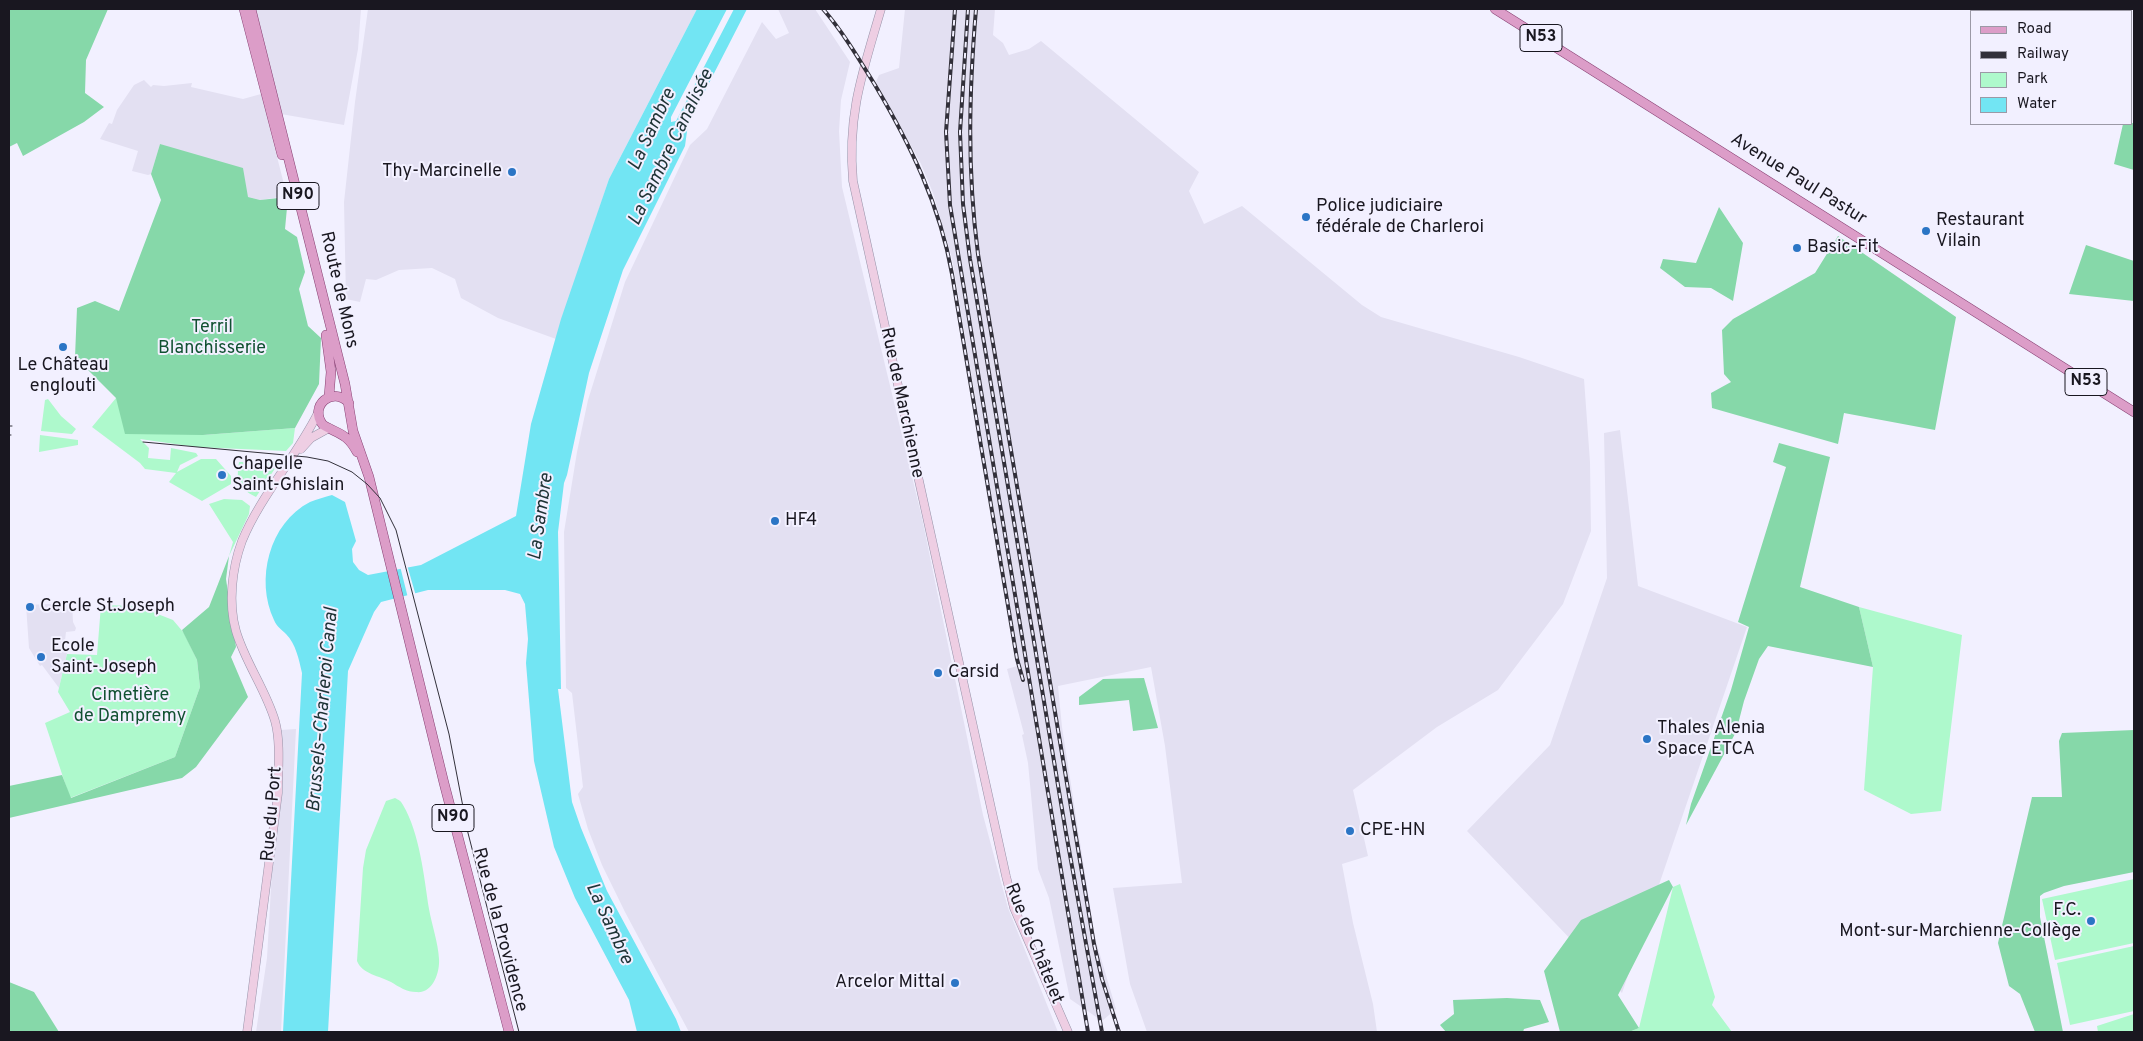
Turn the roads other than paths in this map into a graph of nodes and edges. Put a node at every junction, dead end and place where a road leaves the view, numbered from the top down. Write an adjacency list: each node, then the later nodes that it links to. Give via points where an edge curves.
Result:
1 (244, 9): 5 (main road, Route de Mons / N90, via 323,318 331,372)
2 (251, 9): 6 (main road, Route de Mons / N90)
3 (881, 9): 14 (main road, Rue de Marchienne, via 854,104 853,180)
4 (1495, 9): 7 (main road, Avenue Paul Pastur / N53)
5 (329, 396): 6 (main road, via 342,397); 8 (main road, Route de Mons, via 322,400)
6 (349, 403): 9 (main road, Route de Mons)
7 (2134, 412)
8 (318, 414): 10 (main road, Route de Mons, via 320,421); 11 (main road, Rue du Port)
9 (350, 418): 10 (main road, via 344,426); 12 (main road, Route de Mons / N90)
10 (332, 429): 11 (main road, Rue du Port, via 311,438); 12 (main road, Route de Mons / N90, via 354,445)
11 (287, 466): 15 (main road, Rue du Port, via 259,508 242,541 235,566 233,610 236,630 276,724 278,793)
12 (369, 477): 13 (main road, Route de Mons / N90)
13 (399, 604): 16 (main road, Rue de la Providence / N90)
14 (988, 797): 17 (main road, Rue de Châtelet, via 1014,908)
15 (247, 1032)
16 (509, 1032)
17 (1068, 1032)

